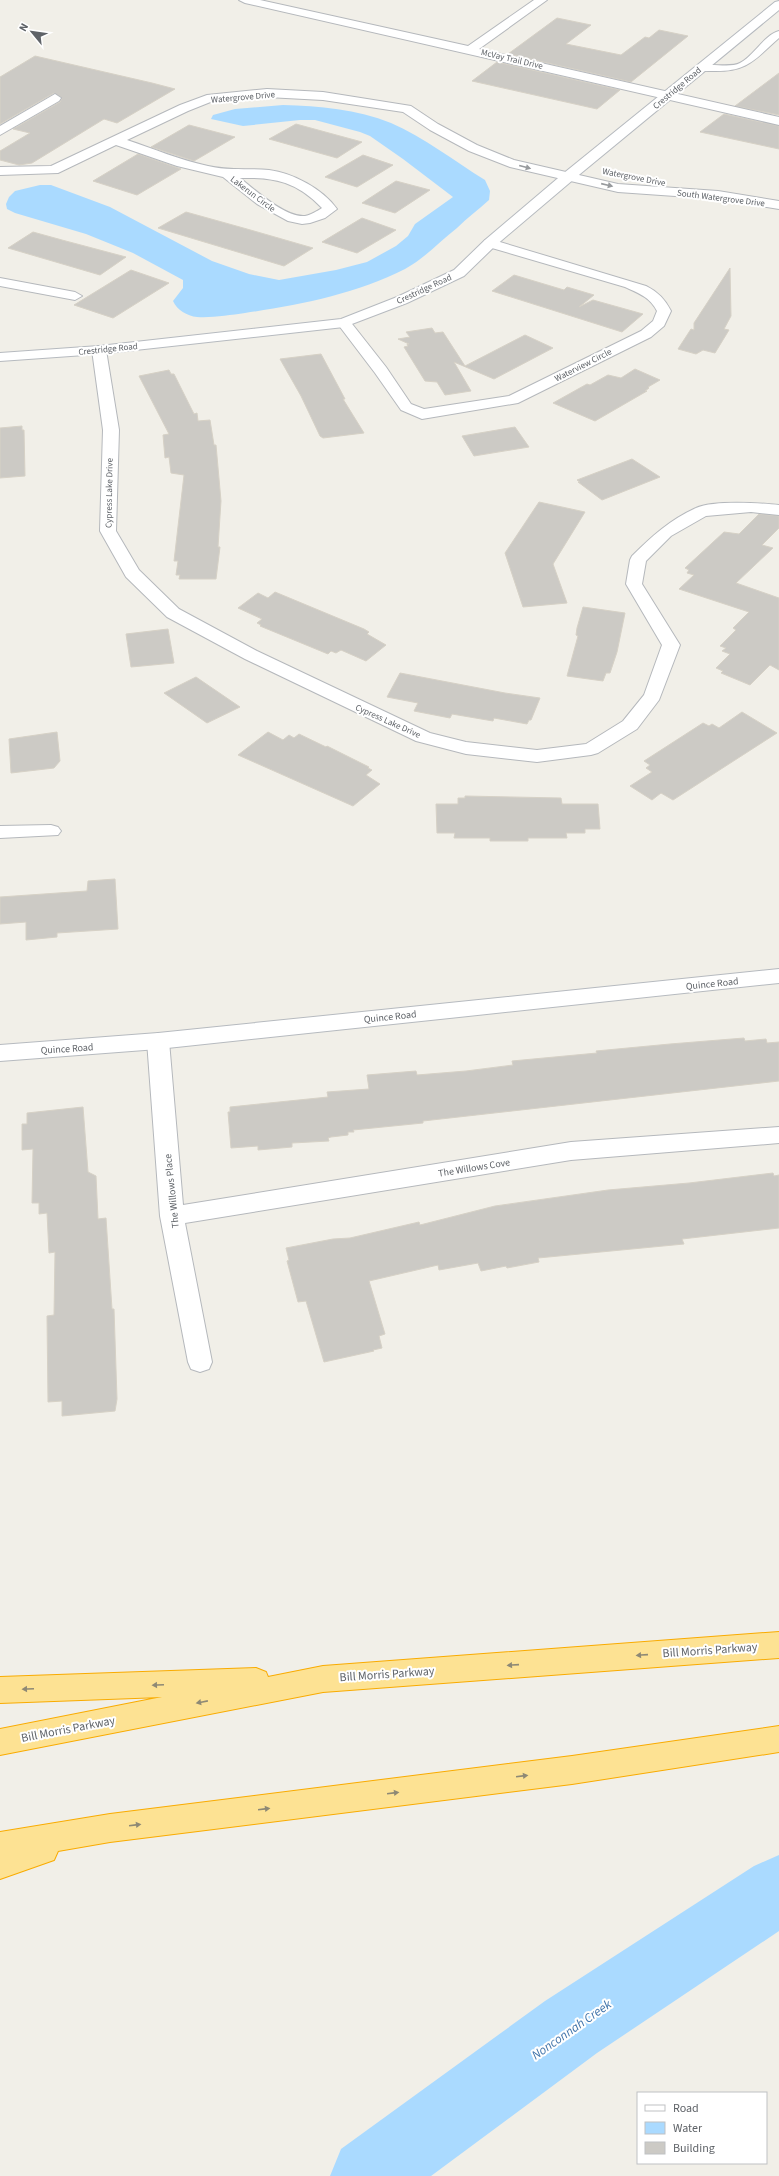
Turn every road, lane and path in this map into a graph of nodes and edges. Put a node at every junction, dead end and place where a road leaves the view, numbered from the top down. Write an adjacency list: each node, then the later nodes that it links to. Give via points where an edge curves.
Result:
1 (245, 0): 5 (street, McVay Trail Drive)
2 (304, 0): 5 (street)
3 (541, 0): 7 (street)
4 (779, 4): 8 (street, Crestridge Road)
5 (288, 10): 7 (street, McVay Trail Drive)
6 (779, 34): 8 (lane, via 743,65 728,69)
7 (470, 50): 9 (street, McVay Trail Drive)
8 (702, 68): 9 (street, Crestridge Road)
9 (669, 95): 11 (street, McVay Trail Drive); 15 (street, Crestridge Road)
10 (55, 98): 12 (street)
11 (779, 121)
12 (0, 131)
13 (115, 140): 14 (street, Watergrove Drive, via 211,98 266,93 323,96 407,109 473,148); 16 (street, Watergrove Drive, via 53,170); 18 (street, Lakerun Circle, via 180,162)
14 (489, 153): 15 (street, Watergrove Drive, via 516,153); 19 (street, Watergrove Drive, one-way to 19, via 525,168)
15 (581, 167): 17 (street, Watergrove Drive); 19 (street, Crestridge Road)
16 (0, 171)
17 (603, 171)
18 (226, 173): 18 (street, Lakerun Circle, via 282,176 318,196 330,208 316,218 305,220 279,213)
19 (569, 176): 22 (street, South Watergrove Drive, one-way to 22, via 618,188 718,196); 23 (street, Crestridge Road)
20 (626, 176): 21 (street, Watergrove Drive, via 678,186)
21 (779, 198)
22 (779, 205)
23 (490, 243): 26 (street, Crestridge Road, via 460,273); 26 (street, Waterview Circle, via 650,292 659,300 664,311 659,323 646,334 513,400 422,414 406,407)
24 (0, 282): 25 (street)
25 (75, 296)
26 (344, 323): 27 (street, Crestridge Road)
27 (99, 350): 28 (street, Crestridge Road); 29 (street, Cypress Lake Drive, via 111,430 108,531 132,573 173,613 251,654 416,734 466,748 537,756 591,749 630,725 653,696 671,645 634,584 638,560 664,533 702,511 751,507)
28 (0, 357)
29 (779, 510)
30 (51, 831): 31 (street)
31 (0, 832)
32 (779, 976): 33 (street, Quince Road)
33 (158, 1041): 34 (street, Quince Road); 36 (street, The Willows Place)
34 (0, 1053)
35 (779, 1135): 36 (street, The Willows Cove, via 571,1151)
36 (172, 1216): 37 (street, The Willows Place)
37 (200, 1362)
38 (779, 1645): 39 (highway, Bill Morris Parkway, one-way to 39)
39 (323, 1679): 40 (highway, one-way to 40); 42 (highway, Bill Morris Parkway, one-way to 42)
40 (0, 1690)
41 (779, 1739): 43 (highway, one-way to 41, via 572,1770)
42 (0, 1742)
43 (110, 1828): 44 (highway); 45 (highway)
44 (0, 1846)
45 (0, 1864)

